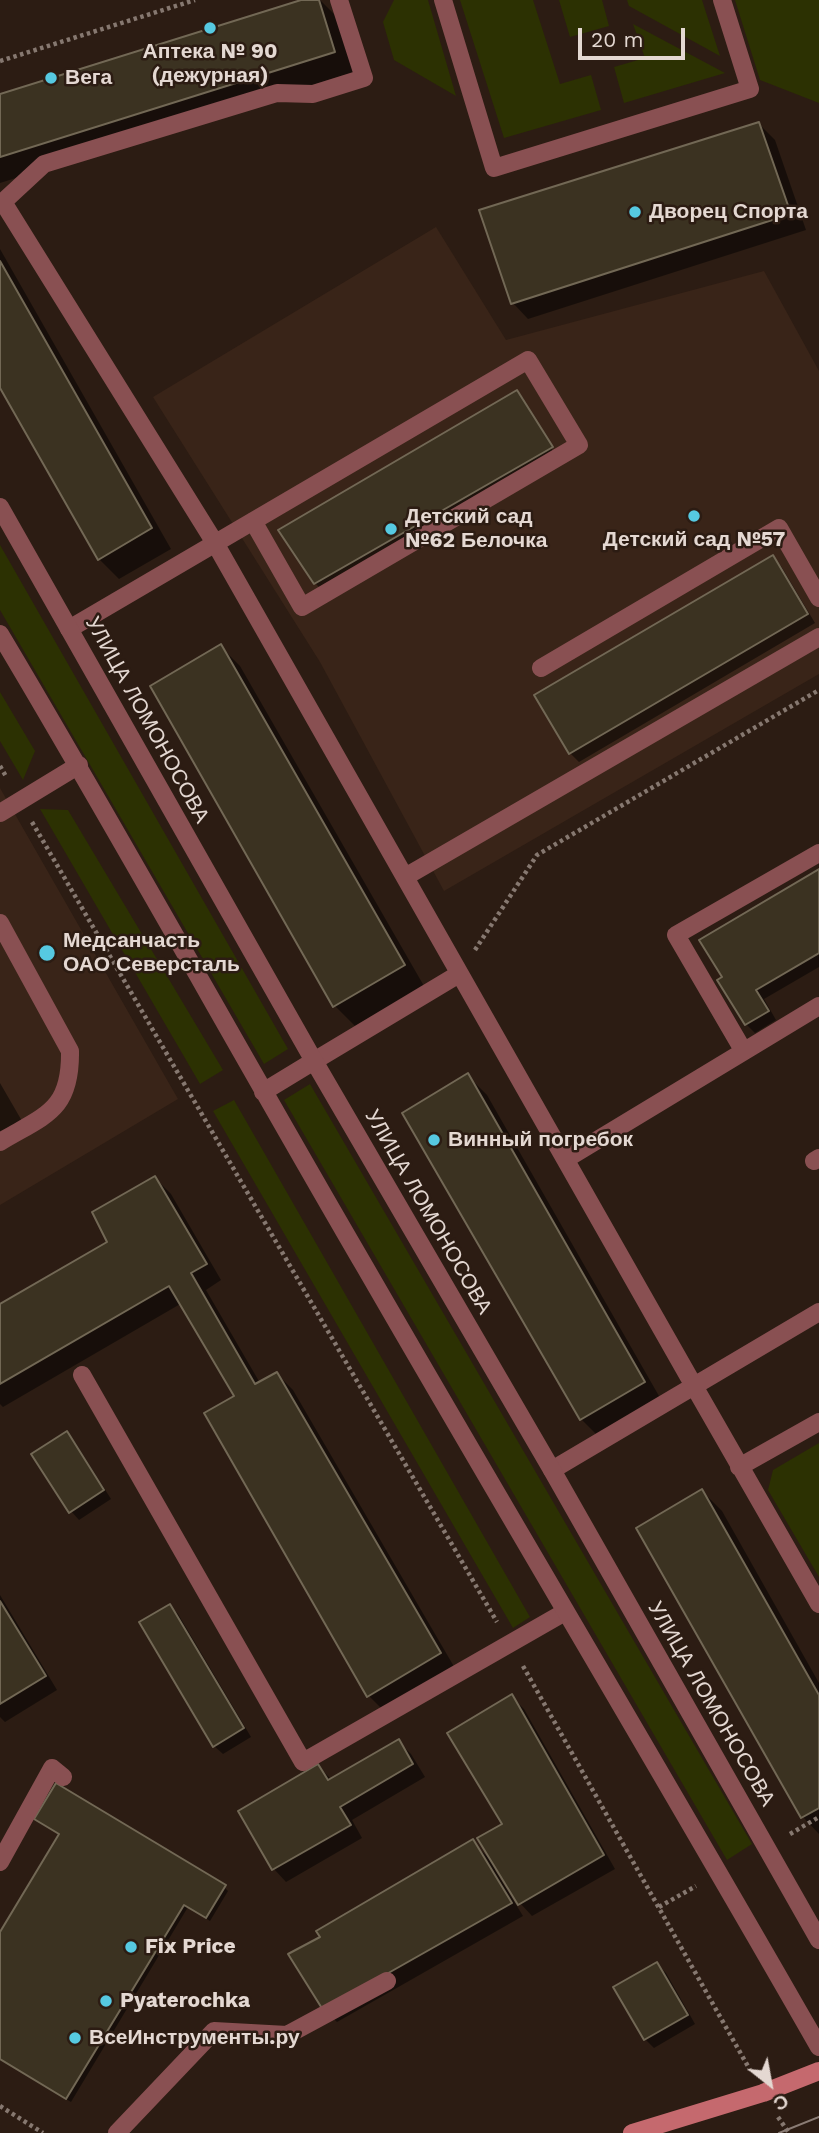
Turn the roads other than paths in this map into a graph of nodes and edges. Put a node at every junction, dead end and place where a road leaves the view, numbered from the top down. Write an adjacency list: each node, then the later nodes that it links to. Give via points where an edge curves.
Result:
1 (340, 0): 4 (street, via 364,78 313,94 277,93 44,164)
2 (443, 0): 3 (street, via 494,168 750,89)
3 (722, 0)
4 (1, 201): 7 (street)
5 (0, 507): 9 (street, УЛИЦА ЛОМОНОСОВА)
6 (253, 521): 6 (street, via 528,360 579,446 302,607); 7 (street)
7 (215, 543): 9 (street); 16 (street)
8 (819, 598): 12 (street, via 779,528)
9 (69, 629): 21 (street, УЛИЦА ЛОМОНОСОВА)
10 (0, 634): 13 (street)
11 (819, 637): 16 (street)
12 (541, 668)
13 (79, 765): 14 (street); 22 (street)
14 (0, 813)
15 (819, 853): 20 (street, via 676,935)
16 (405, 877): 18 (street)
17 (0, 923): 23 (street, via 70,1051 70,1074 51,1112)
18 (459, 974): 21 (street); 24 (street)
19 (819, 1006): 20 (street)
20 (743, 1050): 24 (street)
21 (314, 1061): 22 (street); 30 (street, УЛИЦА ЛОМОНОСОВА)
22 (263, 1092): 32 (street)
23 (0, 1142)
24 (566, 1159): 27 (street)
25 (819, 1312): 27 (street)
26 (82, 1375): 32 (street, via 303,1762)
27 (694, 1386): 29 (street); 30 (street)
28 (819, 1422): 29 (street)
29 (739, 1467): 31 (street)
30 (552, 1470): 35 (street, УЛИЦА ЛОМОНОСОВА)
31 (819, 1604)
32 (565, 1612): 37 (street)
33 (63, 1777): 34 (street, via 52,1769)
34 (0, 1862)
35 (819, 1940)
36 (387, 1981): 39 (street, via 287,2035 214,2031)
37 (819, 2047)
38 (819, 2071): 40 (main road)
39 (117, 2133)
40 (632, 2133)

